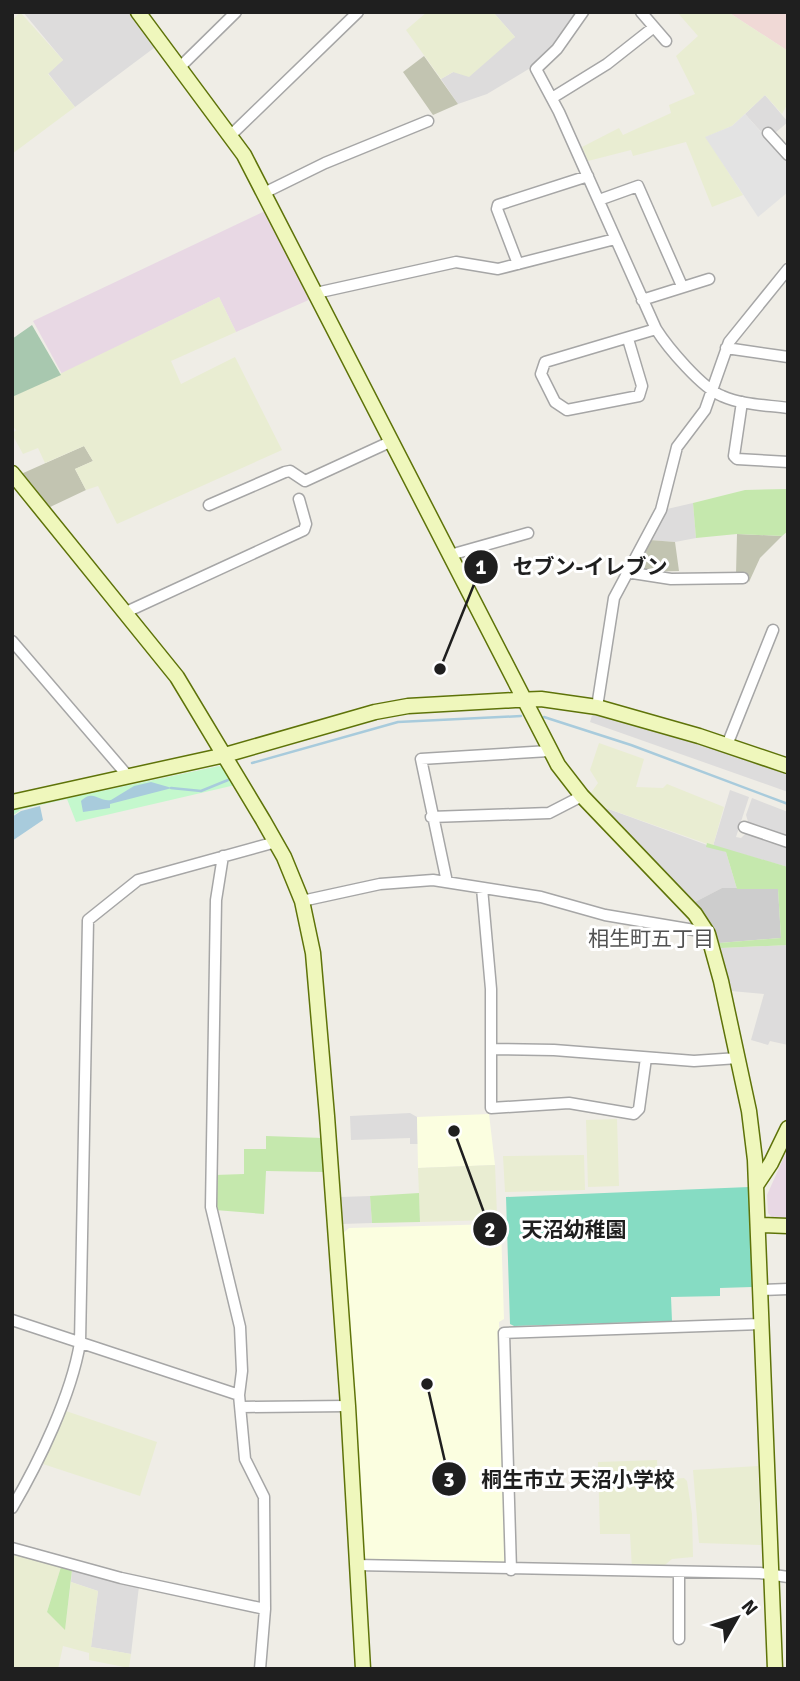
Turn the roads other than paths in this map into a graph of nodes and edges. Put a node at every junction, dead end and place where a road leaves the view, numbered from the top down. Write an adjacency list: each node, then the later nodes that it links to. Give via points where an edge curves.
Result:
1 (138, 12): 8 (street)
2 (236, 12): 8 (street)
3 (358, 12): 12 (street)
4 (583, 12): 9 (street, via 536,69)
5 (641, 12): 6 (street)
6 (654, 27): 7 (street); 9 (street)
7 (666, 41)
8 (180, 67): 12 (street)
9 (552, 99): 14 (street)
10 (428, 121): 15 (street)
11 (768, 133): 13 (street)
12 (231, 135): 15 (street)
13 (788, 155)
14 (588, 176): 16 (street); 18 (street, via 498,205)
15 (264, 193): 22 (street)
16 (599, 200): 17 (street); 21 (street, via 638,186)
17 (615, 239): 18 (street); 23 (street)
18 (518, 264): 22 (street, via 492,270 456,262)
19 (788, 269): 26 (street)
20 (709, 279): 21 (street)
21 (682, 286): 23 (street)
22 (316, 293): 31 (street)
23 (642, 300): 24 (street)
24 (656, 329): 25 (street); 28 (street)
25 (628, 339): 25 (street, via 542,365 541,374 559,407 567,411 639,397 642,386)
26 (726, 348): 27 (street); 28 (street)
27 (788, 357)
28 (712, 390): 29 (street); 38 (street, via 701,417 679,442 661,510)
29 (742, 402): 30 (street); 32 (street, via 734,456)
30 (788, 408)
31 (392, 441): 35 (street, via 305,481 285,472); 37 (street)
32 (788, 463)
33 (12, 472): 40 (street)
34 (299, 499): 40 (street, via 304,530)
35 (209, 505)
36 (528, 533): 37 (street)
37 (450, 555): 43 (street)
38 (626, 572): 39 (street, via 671,579); 44 (street, via 612,604)
39 (743, 578)
40 (124, 613): 47 (street, via 177,677)
41 (773, 630): 45 (street)
42 (12, 641): 49 (street)
43 (524, 699): 44 (street); 46 (street); 47 (street, via 391,709)
44 (597, 707): 45 (street)
45 (727, 745): 48 (street)
46 (549, 751): 50 (street); 52 (street, via 421,759)
47 (225, 755): 49 (street); 54 (street)
48 (788, 766)
49 (127, 775): 51 (street)
50 (582, 796): 52 (street, via 549,813); 60 (street)
51 (12, 802)
52 (431, 817): 57 (street)
53 (744, 827): 55 (street)
54 (276, 842): 56 (street); 59 (street)
55 (788, 842)
56 (223, 856): 72 (street, via 138,880 88,920); 73 (street, via 216,900 210,1192 240,1327)
57 (447, 882): 58 (street); 59 (street, via 380,884)
58 (482, 888): 60 (street, via 541,897 605,915); 61 (street)
59 (302, 901): 74 (street, via 313,953)
60 (705, 928): 63 (street)
61 (492, 1049): 62 (street, via 554,1049); 62 (street, via 491,1108 569,1103 637,1114)
62 (646, 1058): 63 (street)
63 (738, 1058): 65 (street)
64 (788, 1128): 65 (street)
65 (757, 1184): 66 (street)
66 (759, 1225): 67 (street); 69 (street)
67 (788, 1226)
68 (788, 1289): 69 (street)
69 (760, 1290): 71 (street)
70 (12, 1320): 72 (street)
71 (761, 1324): 79 (street, via 504,1333); 81 (street)
72 (80, 1343): 73 (street); 76 (street, via 60,1405)
73 (239, 1395): 75 (street)
74 (348, 1406): 75 (street); 78 (street)
75 (242, 1407): 83 (street, via 246,1459 264,1497)
76 (12, 1508)
77 (12, 1548): 83 (street, via 121,1578)
78 (356, 1565): 79 (street); 86 (street)
79 (511, 1570): 80 (street)
80 (679, 1573): 81 (street); 84 (street)
81 (771, 1575): 82 (street); 87 (street)
82 (788, 1577)
83 (265, 1609): 85 (street)
84 (679, 1639)
85 (260, 1669)
86 (363, 1669)
87 (775, 1669)

